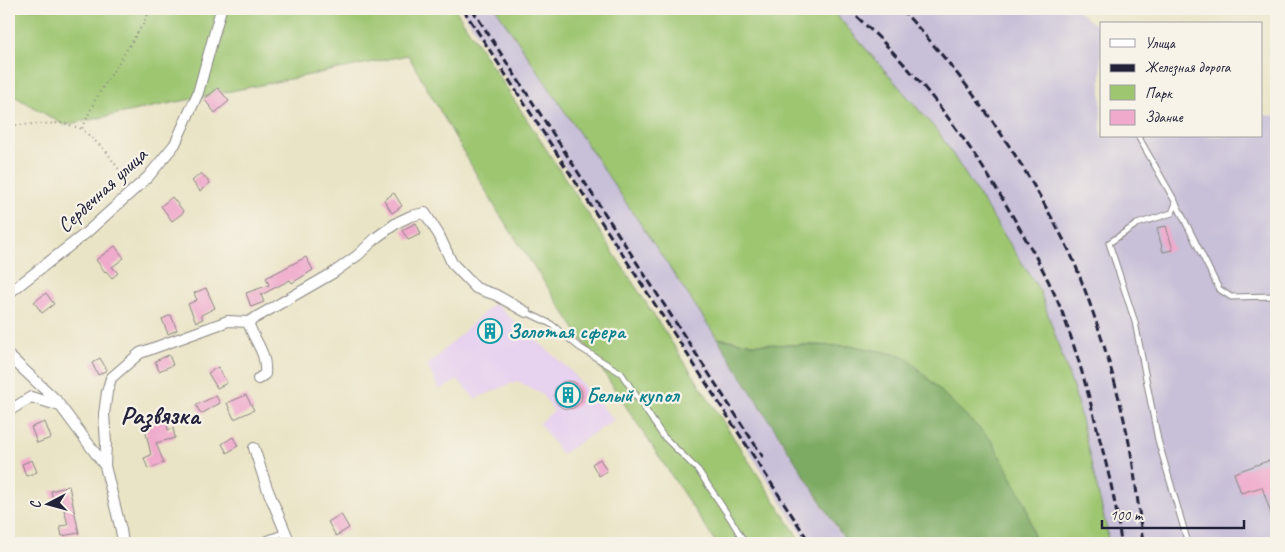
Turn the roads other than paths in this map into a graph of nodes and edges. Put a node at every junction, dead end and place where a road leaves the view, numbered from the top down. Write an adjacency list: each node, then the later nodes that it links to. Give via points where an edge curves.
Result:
1 (221, 9): 4 (street, Сердечная улица, via 198,93 175,144 148,178 86,233)
2 (1139, 138): 3 (lane)
3 (1176, 203): 5 (lane, via 1219,289 1231,297); 19 (lane, via 1172,213 1137,224 1109,243 1135,322 1158,440)
4 (9, 293)
5 (1276, 296)
6 (526, 312): 7 (street, via 476,288 452,263 425,214 398,222 333,273); 18 (lane, via 551,324 579,347 621,373 663,436 698,470)
7 (248, 322): 9 (street, via 265,357 265,374); 13 (street, via 228,321 140,354 111,378 104,414)
8 (9, 357): 10 (street)
9 (258, 379)
10 (61, 406): 11 (street, via 31,397); 13 (street)
11 (9, 410)
12 (254, 448): 14 (street)
13 (105, 466): 15 (street)
14 (285, 532): 16 (lane); 17 (street)
15 (123, 543)
16 (255, 543)
17 (290, 543)
18 (745, 543)
19 (1188, 543)

